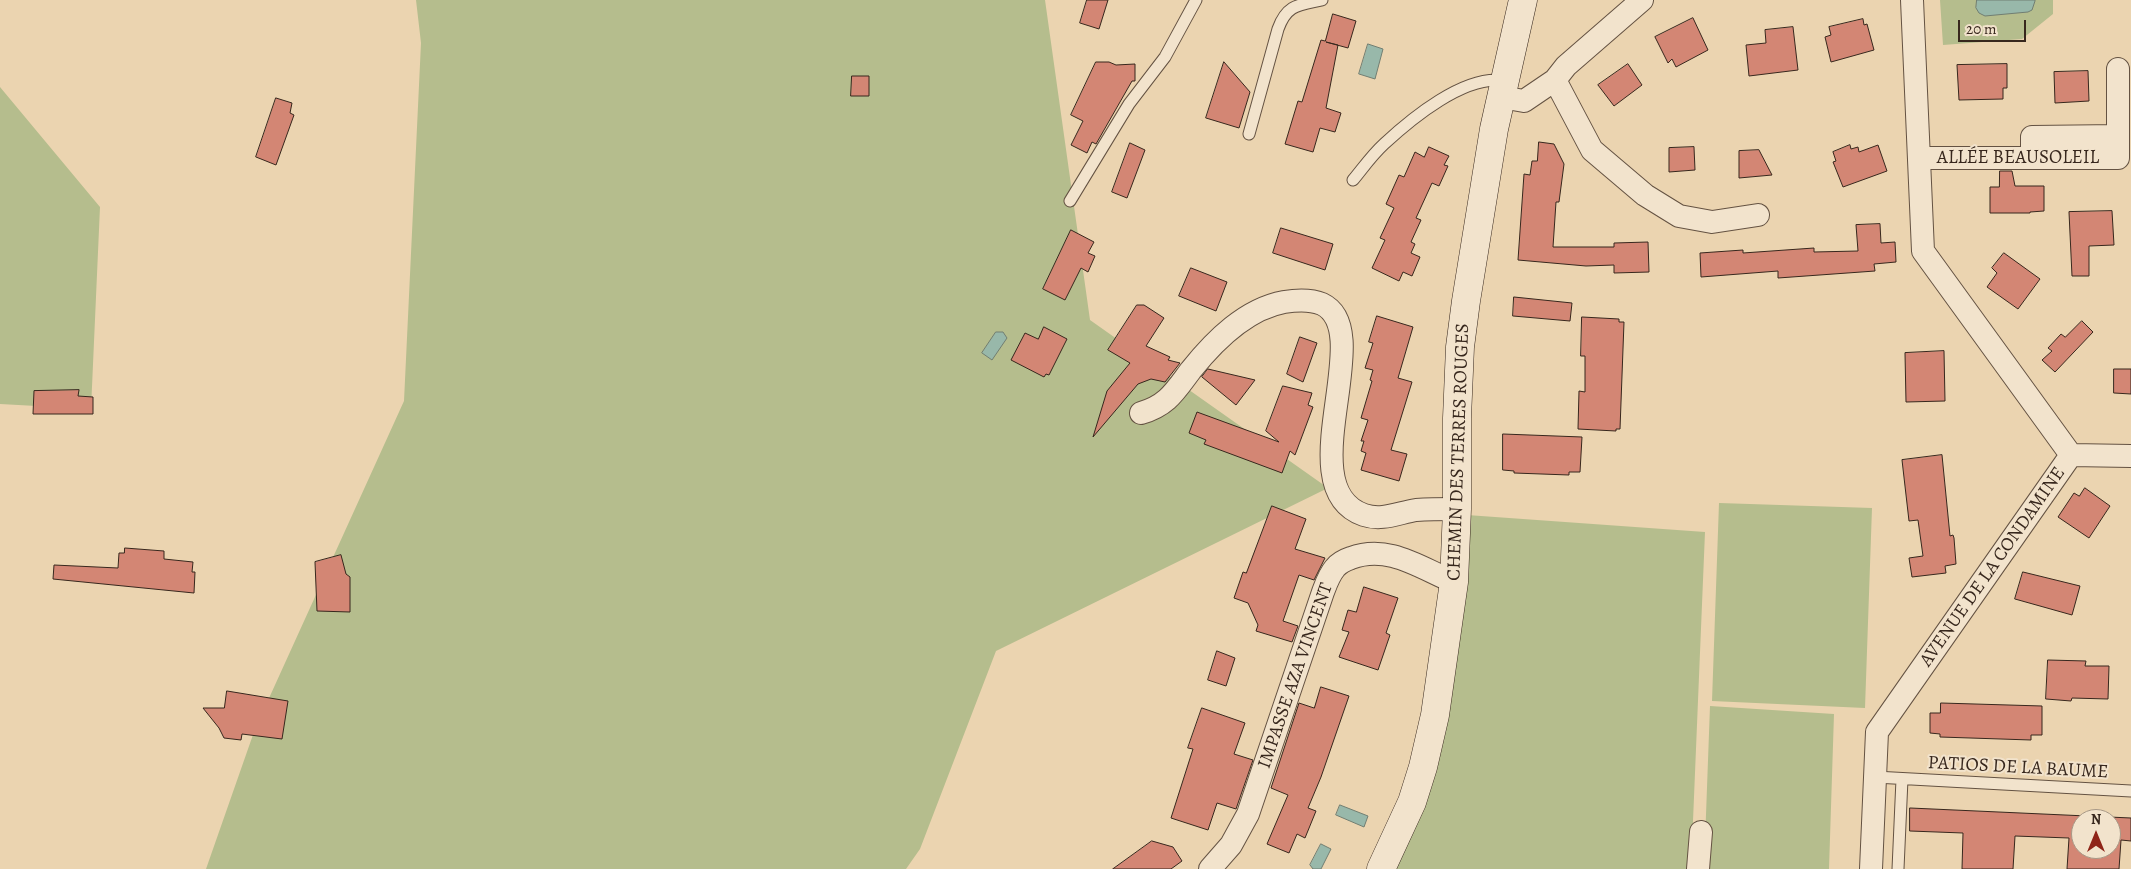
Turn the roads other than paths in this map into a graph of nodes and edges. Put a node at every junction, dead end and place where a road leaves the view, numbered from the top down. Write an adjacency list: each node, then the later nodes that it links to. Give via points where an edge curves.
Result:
1 (1196, 0): 14 (lane, via 1165,57 1129,104)
2 (1322, 0): 11 (lane, via 1299,5 1284,13)
3 (1523, 0): 10 (main road, CHEMIN DES TERRES ROUGES)
4 (1642, 0): 9 (street)
5 (1901, 0): 7 (street)
6 (1912, 0): 7 (street, AVENUE DE LA CONDAMINE)
7 (1914, 26): 12 (street, AVENUE DE LA CONDAMINE)
8 (2118, 69): 12 (street, ALLÉE BEAUSOLEIL, via 2118,158)
9 (1554, 80): 10 (street, via 1524,101); 15 (street, via 1592,150 1645,196 1679,216 1712,222)
10 (1503, 89): 13 (lane, via 1495,79 1464,88 1438,103 1383,145); 19 (main road, CHEMIN DES TERRES ROUGES, via 1472,259 1460,347)
11 (1249, 134)
12 (1919, 158): 17 (street, AVENUE DE LA CONDAMINE, via 1923,252)
13 (1353, 180)
14 (1070, 201)
15 (1758, 215)
16 (1141, 413): 19 (street, via 1162,405 1220,338 1254,312 1271,304 1293,301 1321,304 1334,314 1342,336 1332,456 1335,484 1342,498 1354,510 1376,517 1414,510)
17 (2070, 455): 18 (street); 21 (street, AVENUE DE LA CONDAMINE, via 1877,732)
18 (2131, 456)
19 (1457, 509): 20 (main road, CHEMIN DES TERRES ROUGES)
20 (1454, 582): 25 (street, IMPASSE AZA VINCENT, via 1388,554 1364,553 1336,566 1323,592 1248,814 1231,844); 26 (main road, CHEMIN DES TERRES ROUGES, via 1435,715 1423,768 1412,802)
21 (1875, 777): 22 (lane, PATIOS DE LA BAUME); 28 (street, AVENUE DE LA CONDAMINE)
22 (1902, 779): 23 (lane, PATIOS DE LA BAUME); 29 (lane, PATIOS DE LA BAUME)
23 (2131, 791)
24 (1701, 832): 27 (street)
25 (1210, 869)
26 (1381, 869)
27 (1698, 869)
28 (1871, 869)
29 (1898, 869)

